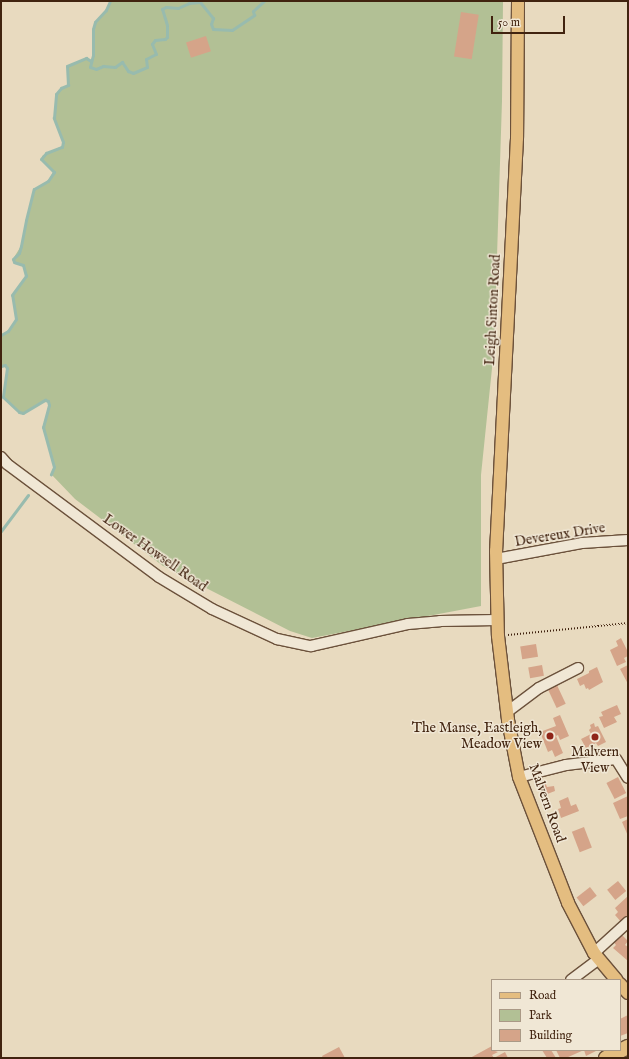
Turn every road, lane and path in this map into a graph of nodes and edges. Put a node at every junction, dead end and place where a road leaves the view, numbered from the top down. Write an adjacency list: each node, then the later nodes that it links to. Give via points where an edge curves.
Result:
1 (518, 1): 4 (main road, Leigh Sinton Road, via 517,138)
2 (1, 457): 5 (street, Lower Howsell Road, via 159,577 212,609 277,639 311,646 408,624)
3 (628, 540): 4 (street, Devereux Drive, via 582,543)
4 (496, 559): 5 (main road, Leigh Sinton Road)
5 (497, 620): 7 (main road, Malvern Road)
6 (628, 623): 7 (path)
7 (498, 636): 9 (main road, Malvern Road)
8 (578, 668): 9 (street, via 539,688)
9 (507, 712): 10 (main road, Malvern Road)
10 (520, 777): 11 (street, via 566,765 616,759); 13 (main road, Malvern Road, via 568,903)
11 (628, 778)
12 (628, 922): 13 (street)
13 (597, 956): 14 (street); 15 (main road, Malvern Road)
14 (572, 979)
15 (616, 979)
16 (621, 985): 17 (main road)
17 (628, 993)
18 (620, 1051): 19 (highway)
19 (606, 1058)

